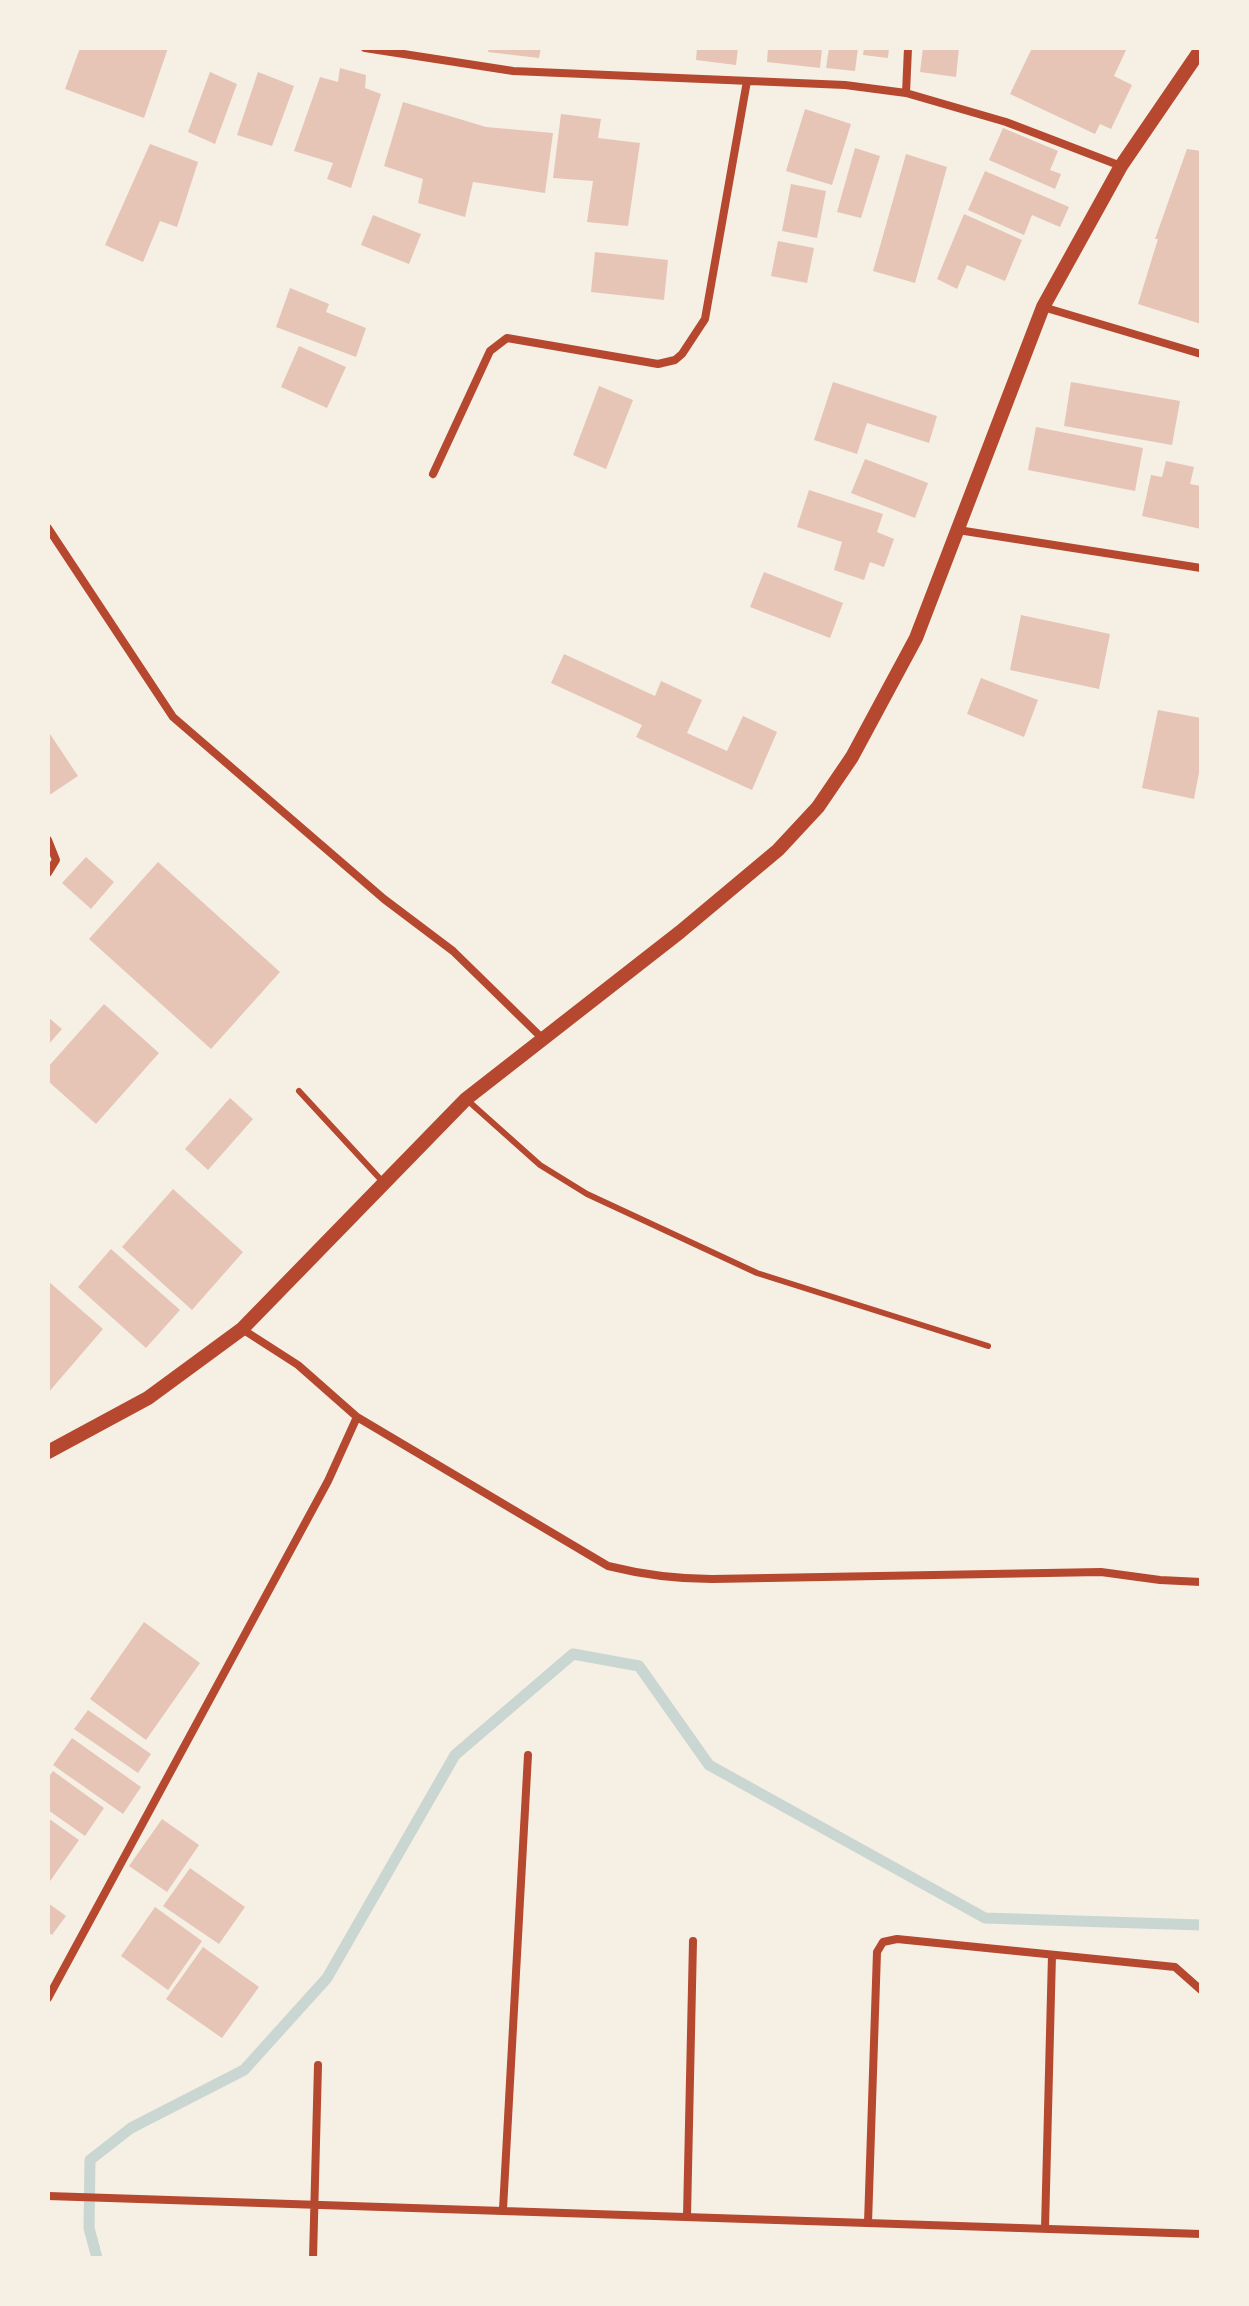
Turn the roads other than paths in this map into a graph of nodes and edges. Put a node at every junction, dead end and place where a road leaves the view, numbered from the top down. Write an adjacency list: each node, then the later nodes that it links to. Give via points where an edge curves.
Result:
1 (365, 48): 4 (street, via 513,71)
2 (908, 48): 5 (street)
3 (1201, 49): 6 (street)
4 (747, 81): 5 (street); 9 (street, via 705,319 682,354 658,364 507,338 490,351)
5 (906, 93): 6 (street, via 1006,122)
6 (1121, 166): 7 (street)
7 (1043, 307): 8 (street); 11 (street)
8 (1201, 354)
9 (433, 474)
10 (48, 528): 15 (street, via 173,717 384,899 453,951)
11 (958, 530): 12 (street); 15 (street, via 889,693 818,807 766,861)
12 (1201, 568)
13 (48, 840): 14 (street, via 56,860)
14 (48, 873)
15 (543, 1039): 17 (street)
16 (299, 1091): 18 (lane)
17 (466, 1099): 18 (street); 20 (lane, via 540,1165 587,1194 757,1273)
18 (383, 1182): 19 (street)
19 (242, 1329): 21 (street, via 298,1365); 22 (street, via 148,1398)
20 (988, 1346)
21 (357, 1417): 23 (street, via 608,1566 639,1574 712,1579 1101,1572); 28 (street, via 328,1481)
22 (48, 1452)
23 (1201, 1582)
24 (528, 1755): 32 (street)
25 (693, 1941): 33 (street)
26 (1052, 1955): 27 (street, via 1175,1967); 34 (street, via 897,1939 883,1942 877,1952); 35 (street)
27 (1201, 1990)
28 (48, 1998)
29 (318, 2065): 31 (street)
30 (50, 2196): 31 (street)
31 (315, 2206): 32 (street); 37 (street)
32 (503, 2209): 33 (street)
33 (687, 2216): 34 (street)
34 (868, 2223): 35 (street)
35 (1045, 2228): 36 (street)
36 (1201, 2234)
37 (313, 2258)

